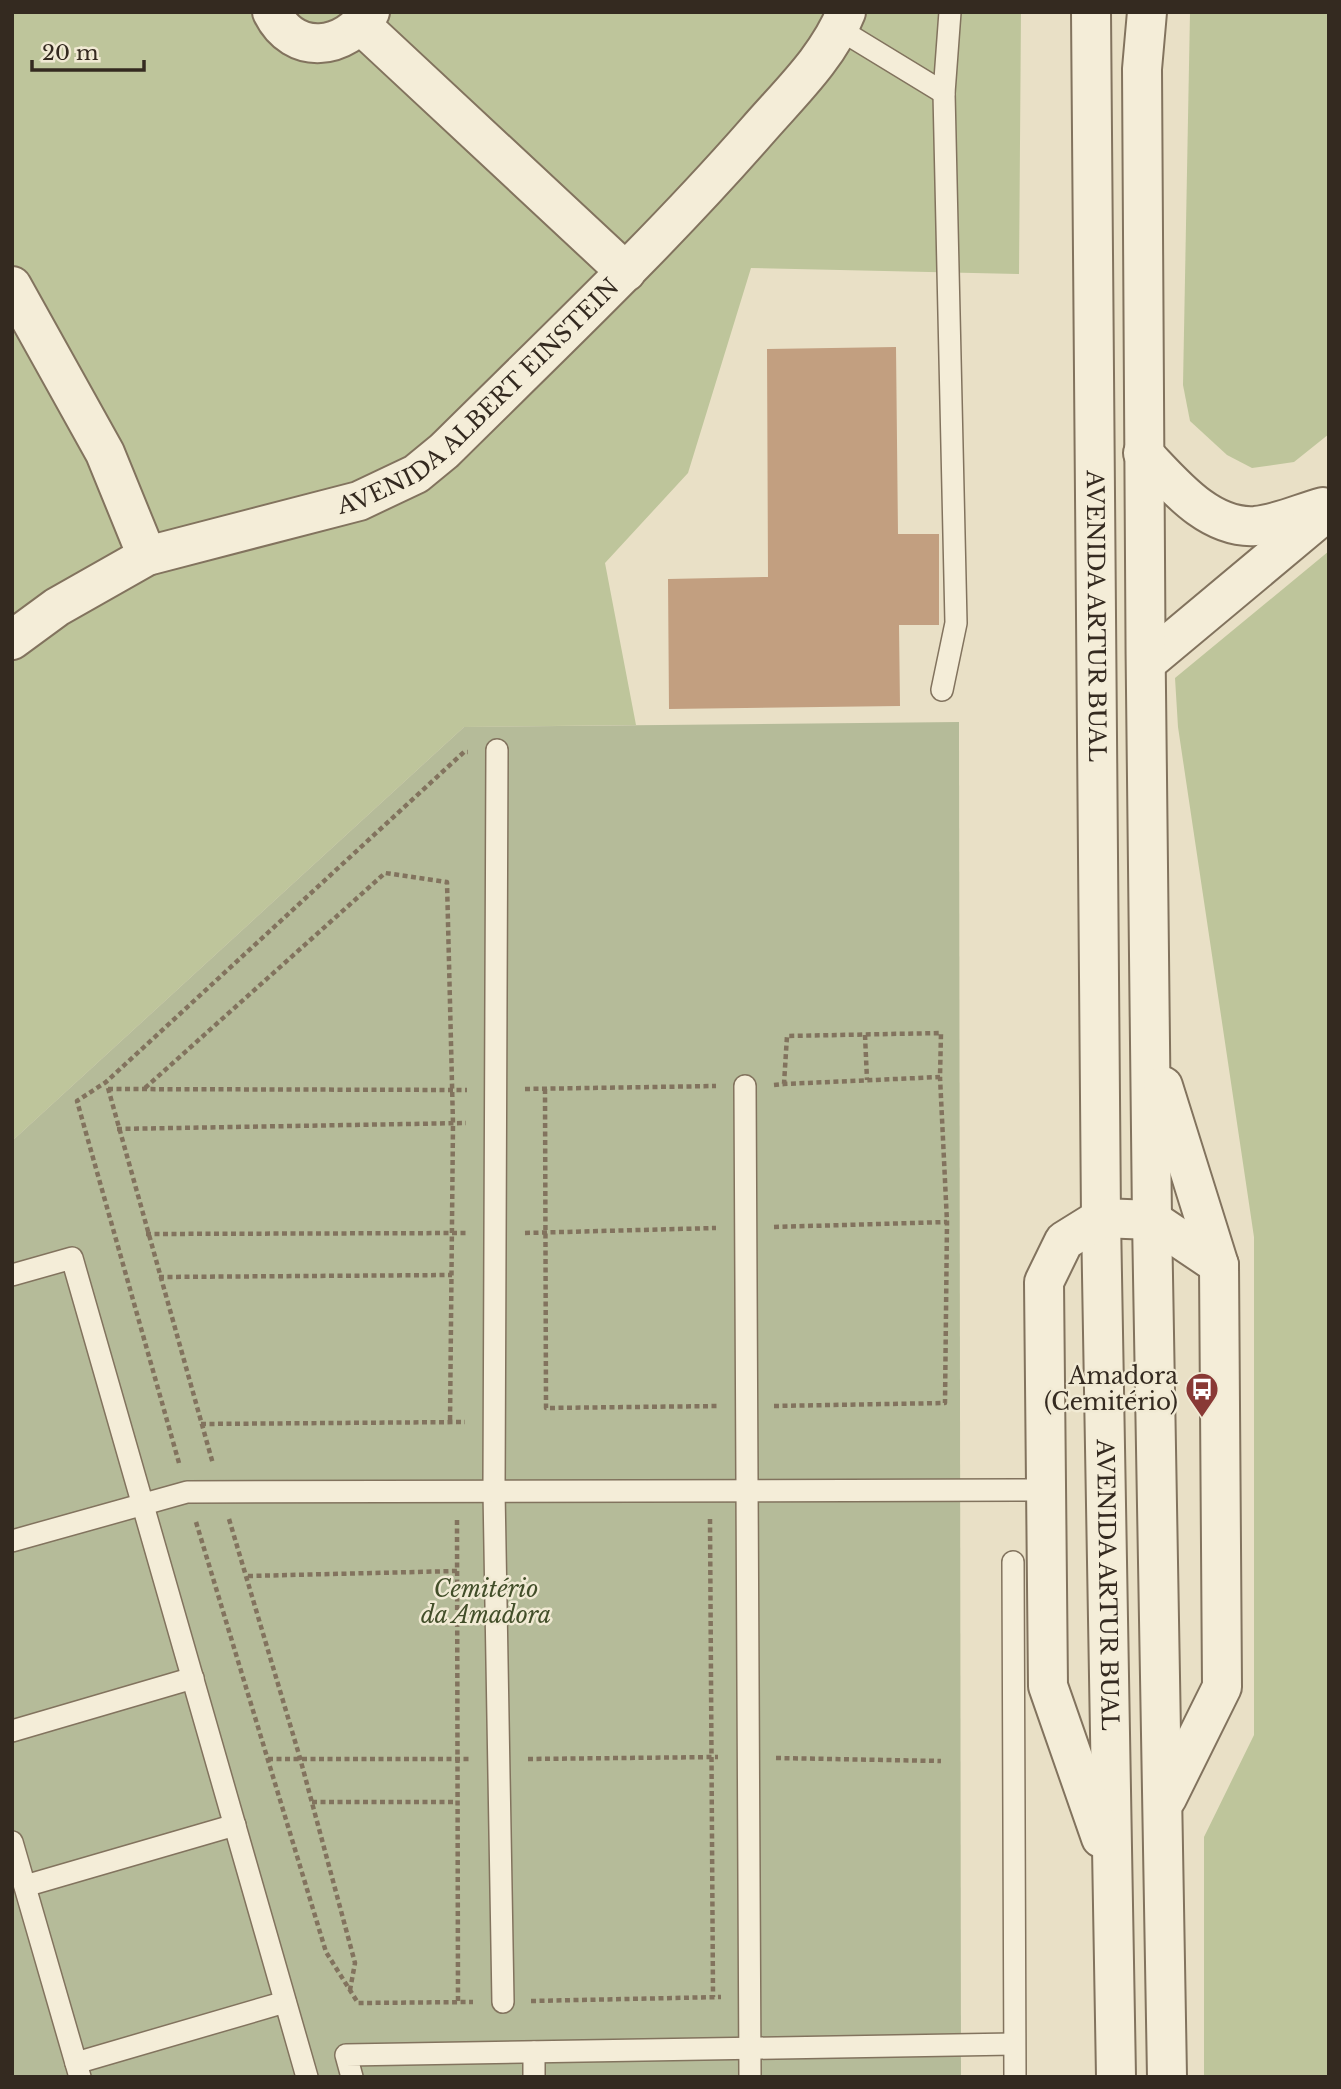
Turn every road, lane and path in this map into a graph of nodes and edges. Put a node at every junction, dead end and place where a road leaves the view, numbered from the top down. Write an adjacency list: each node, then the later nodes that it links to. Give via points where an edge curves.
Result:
1 (272, 12): 5 (street, via 284,29 314,43 332,43 348,36)
2 (950, 12): 7 (lane)
3 (1091, 12): 30 (street, AVENIDA ARTUR BUAL)
4 (1147, 12): 10 (street, AVENIDA ARTUR BUAL, via 1142,69)
5 (366, 19): 8 (street)
6 (842, 21): 7 (lane); 8 (street, AVENIDA ALBERT EINSTEIN, via 821,57)
7 (944, 93): 15 (lane, via 956,624)
8 (626, 272): 12 (street, AVENIDA ALBERT EINSTEIN, via 416,474 359,501)
9 (12, 286): 12 (street, via 105,453)
10 (1143, 453): 11 (street, via 1197,505 1237,524 1266,524); 14 (street, AVENIDA ARTUR BUAL)
11 (1329, 508): 14 (street)
12 (147, 556): 13 (street, AVENIDA ALBERT EINSTEIN, via 57,607)
13 (12, 640)
14 (1146, 663): 18 (street, AVENIDA ARTUR BUAL)
15 (942, 690)
16 (497, 750): 20 (path, via 464,752); 26 (lane)
17 (865, 1035): 19 (path); 19 (path, via 941,1033 940,1077); 21 (path, via 787,1036)
18 (1152, 1049): 31 (street, AVENIDA ARTUR BUAL); 37 (street, AVENIDA ARTUR BUAL)
19 (867, 1080): 21 (path)
20 (106, 1083): 24 (path); 49 (path, via 77,1101)
21 (783, 1084): 22 (path)
22 (746, 1086): 26 (path); 33 (lane)
23 (145, 1088): 24 (path); 25 (path); 25 (path, via 385,873 447,882)
24 (108, 1089): 29 (path)
25 (452, 1090): 26 (path); 28 (path)
26 (495, 1090): 27 (lane)
27 (495, 1123): 28 (path); 35 (lane)
28 (453, 1124): 29 (path); 34 (path)
29 (117, 1129): 36 (path)
30 (1101, 1218): 31 (street); 46 (street, AVENIDA ARTUR BUAL, via 1065,1241 1044,1282); 71 (street, AVENIDA ARTUR BUAL)
31 (1152, 1220): 37 (street); 68 (street, AVENIDA ARTUR BUAL)
32 (947, 1222): 33 (path)
33 (747, 1227): 35 (path); 45 (lane)
34 (452, 1232): 35 (path); 36 (path); 39 (path)
35 (495, 1233): 42 (lane)
36 (146, 1234): 40 (path)
37 (1219, 1265): 68 (street, AVENIDA ARTUR BUAL, via 1222,1687)
38 (12, 1275): 51 (lane, via 72,1258)
39 (452, 1276): 40 (path); 41 (path)
40 (159, 1278): 43 (path)
41 (450, 1422): 42 (path); 43 (path)
42 (494, 1422): 48 (lane)
43 (201, 1424): 50 (path)
44 (710, 1490): 45 (lane); 48 (lane); 59 (path)
45 (749, 1490): 46 (lane); 60 (lane)
46 (1046, 1490): 57 (street, AVENIDA ARTUR BUAL)
47 (457, 1491): 48 (lane); 50 (lane); 54 (path)
48 (494, 1491): 64 (lane)
49 (187, 1492): 50 (lane); 51 (lane); 62 (path)
50 (221, 1492): 55 (path)
51 (142, 1502): 52 (lane); 56 (lane)
52 (12, 1541)
53 (1013, 1562): 57 (lane)
54 (457, 1571): 55 (path); 63 (path)
55 (247, 1576): 61 (path)
56 (193, 1678): 58 (lane); 69 (lane)
57 (1030, 1685): 71 (street, AVENIDA ARTUR BUAL); 79 (lane)
58 (12, 1731)
59 (711, 1757): 60 (path); 64 (path); 75 (path)
60 (749, 1757): 65 (path); 74 (lane)
61 (300, 1758): 62 (path); 63 (path); 66 (path)
62 (268, 1759): 73 (path, via 326,1952)
63 (456, 1759): 64 (path); 67 (path)
64 (498, 1759): 78 (lane)
65 (941, 1761)
66 (312, 1802): 67 (path); 73 (path, via 355,1963)
67 (456, 1802): 77 (path)
68 (1164, 1803): 89 (street, AVENIDA ARTUR BUAL)
69 (235, 1825): 72 (lane); 76 (lane)
70 (12, 1842): 72 (lane)
71 (1113, 1869): 88 (street, AVENIDA ARTUR BUAL)
72 (25, 1886): 82 (lane)
73 (350, 1990): 77 (path, via 358,2003)
74 (750, 1995): 75 (path); 80 (lane)
75 (713, 1997): 78 (path)
76 (285, 2002): 82 (lane); 83 (lane)
77 (458, 2002): 78 (path)
78 (503, 2002)
79 (1014, 2044): 80 (lane); 87 (lane)
80 (750, 2048): 81 (lane); 86 (lane)
81 (534, 2052): 84 (lane, via 346,2055); 85 (lane)
82 (78, 2070)
83 (307, 2077)
84 (352, 2077)
85 (534, 2077)
86 (750, 2077)
87 (1015, 2077)
88 (1116, 2077)
89 (1167, 2077)

